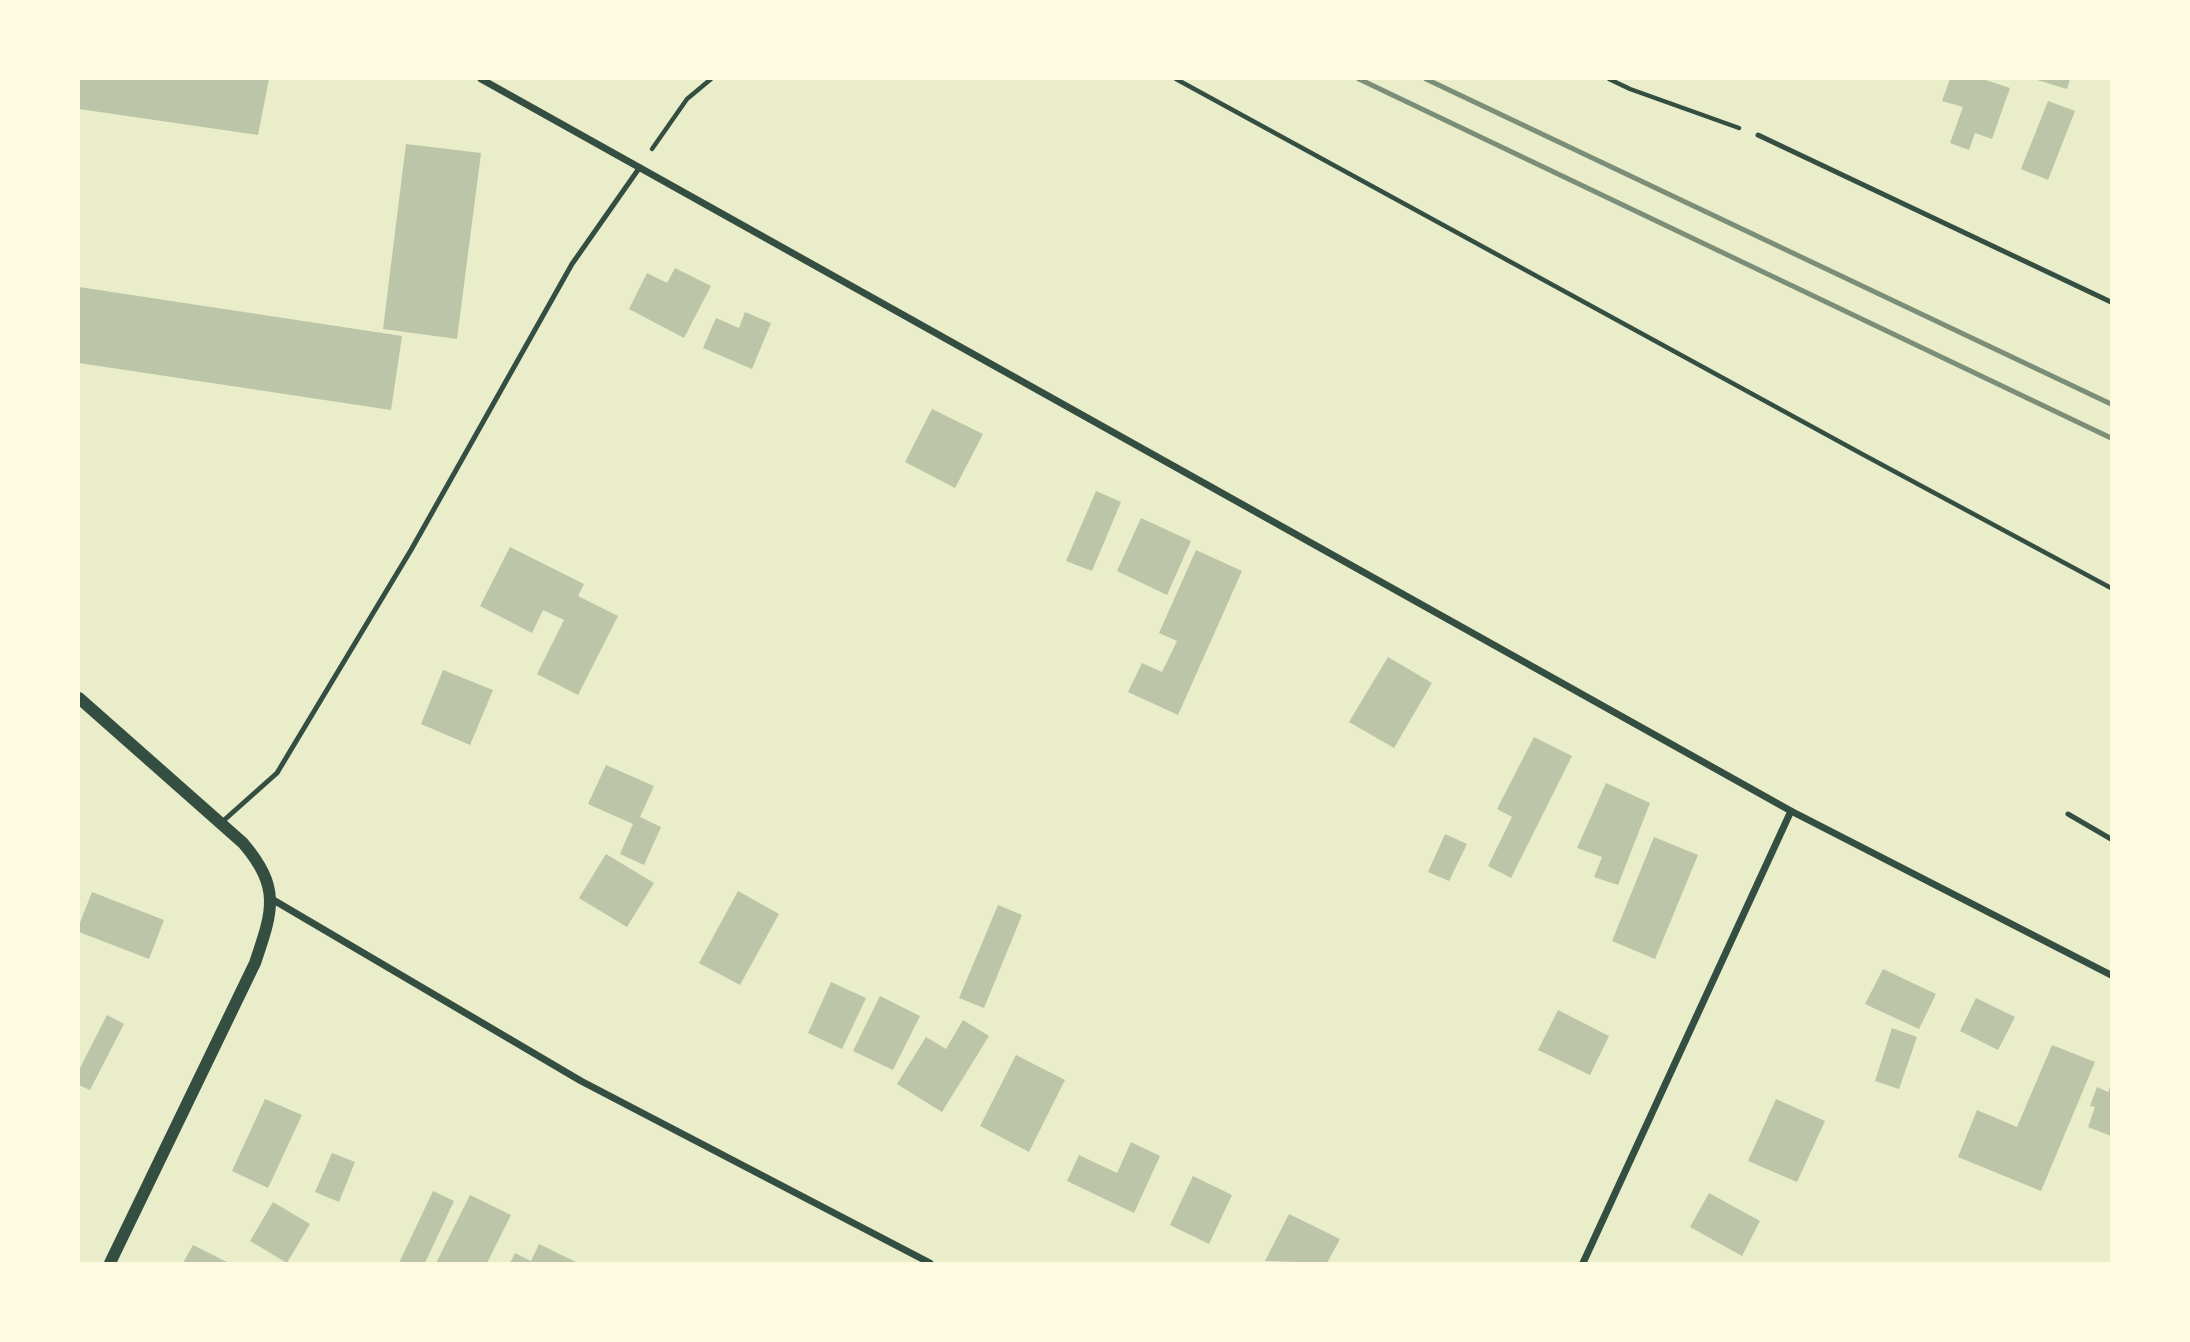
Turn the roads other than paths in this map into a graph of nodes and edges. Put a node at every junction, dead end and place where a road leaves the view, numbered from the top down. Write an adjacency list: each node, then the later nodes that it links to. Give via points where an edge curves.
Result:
1 (481, 79): 3 (street)
2 (1758, 135): 4 (lane)
3 (640, 167): 6 (street); 8 (lane, via 572,264 411,551 276,773)
4 (2111, 302)
5 (79, 698): 8 (street)
6 (1791, 811): 11 (street); 14 (street)
7 (2068, 814): 9 (lane)
8 (222, 822): 10 (street, via 260,863)
9 (2111, 839)
10 (270, 897): 12 (street, via 255,962); 13 (street, via 581,1081)
11 (2111, 975)
12 (110, 1263)
13 (930, 1263)
14 (1583, 1263)

